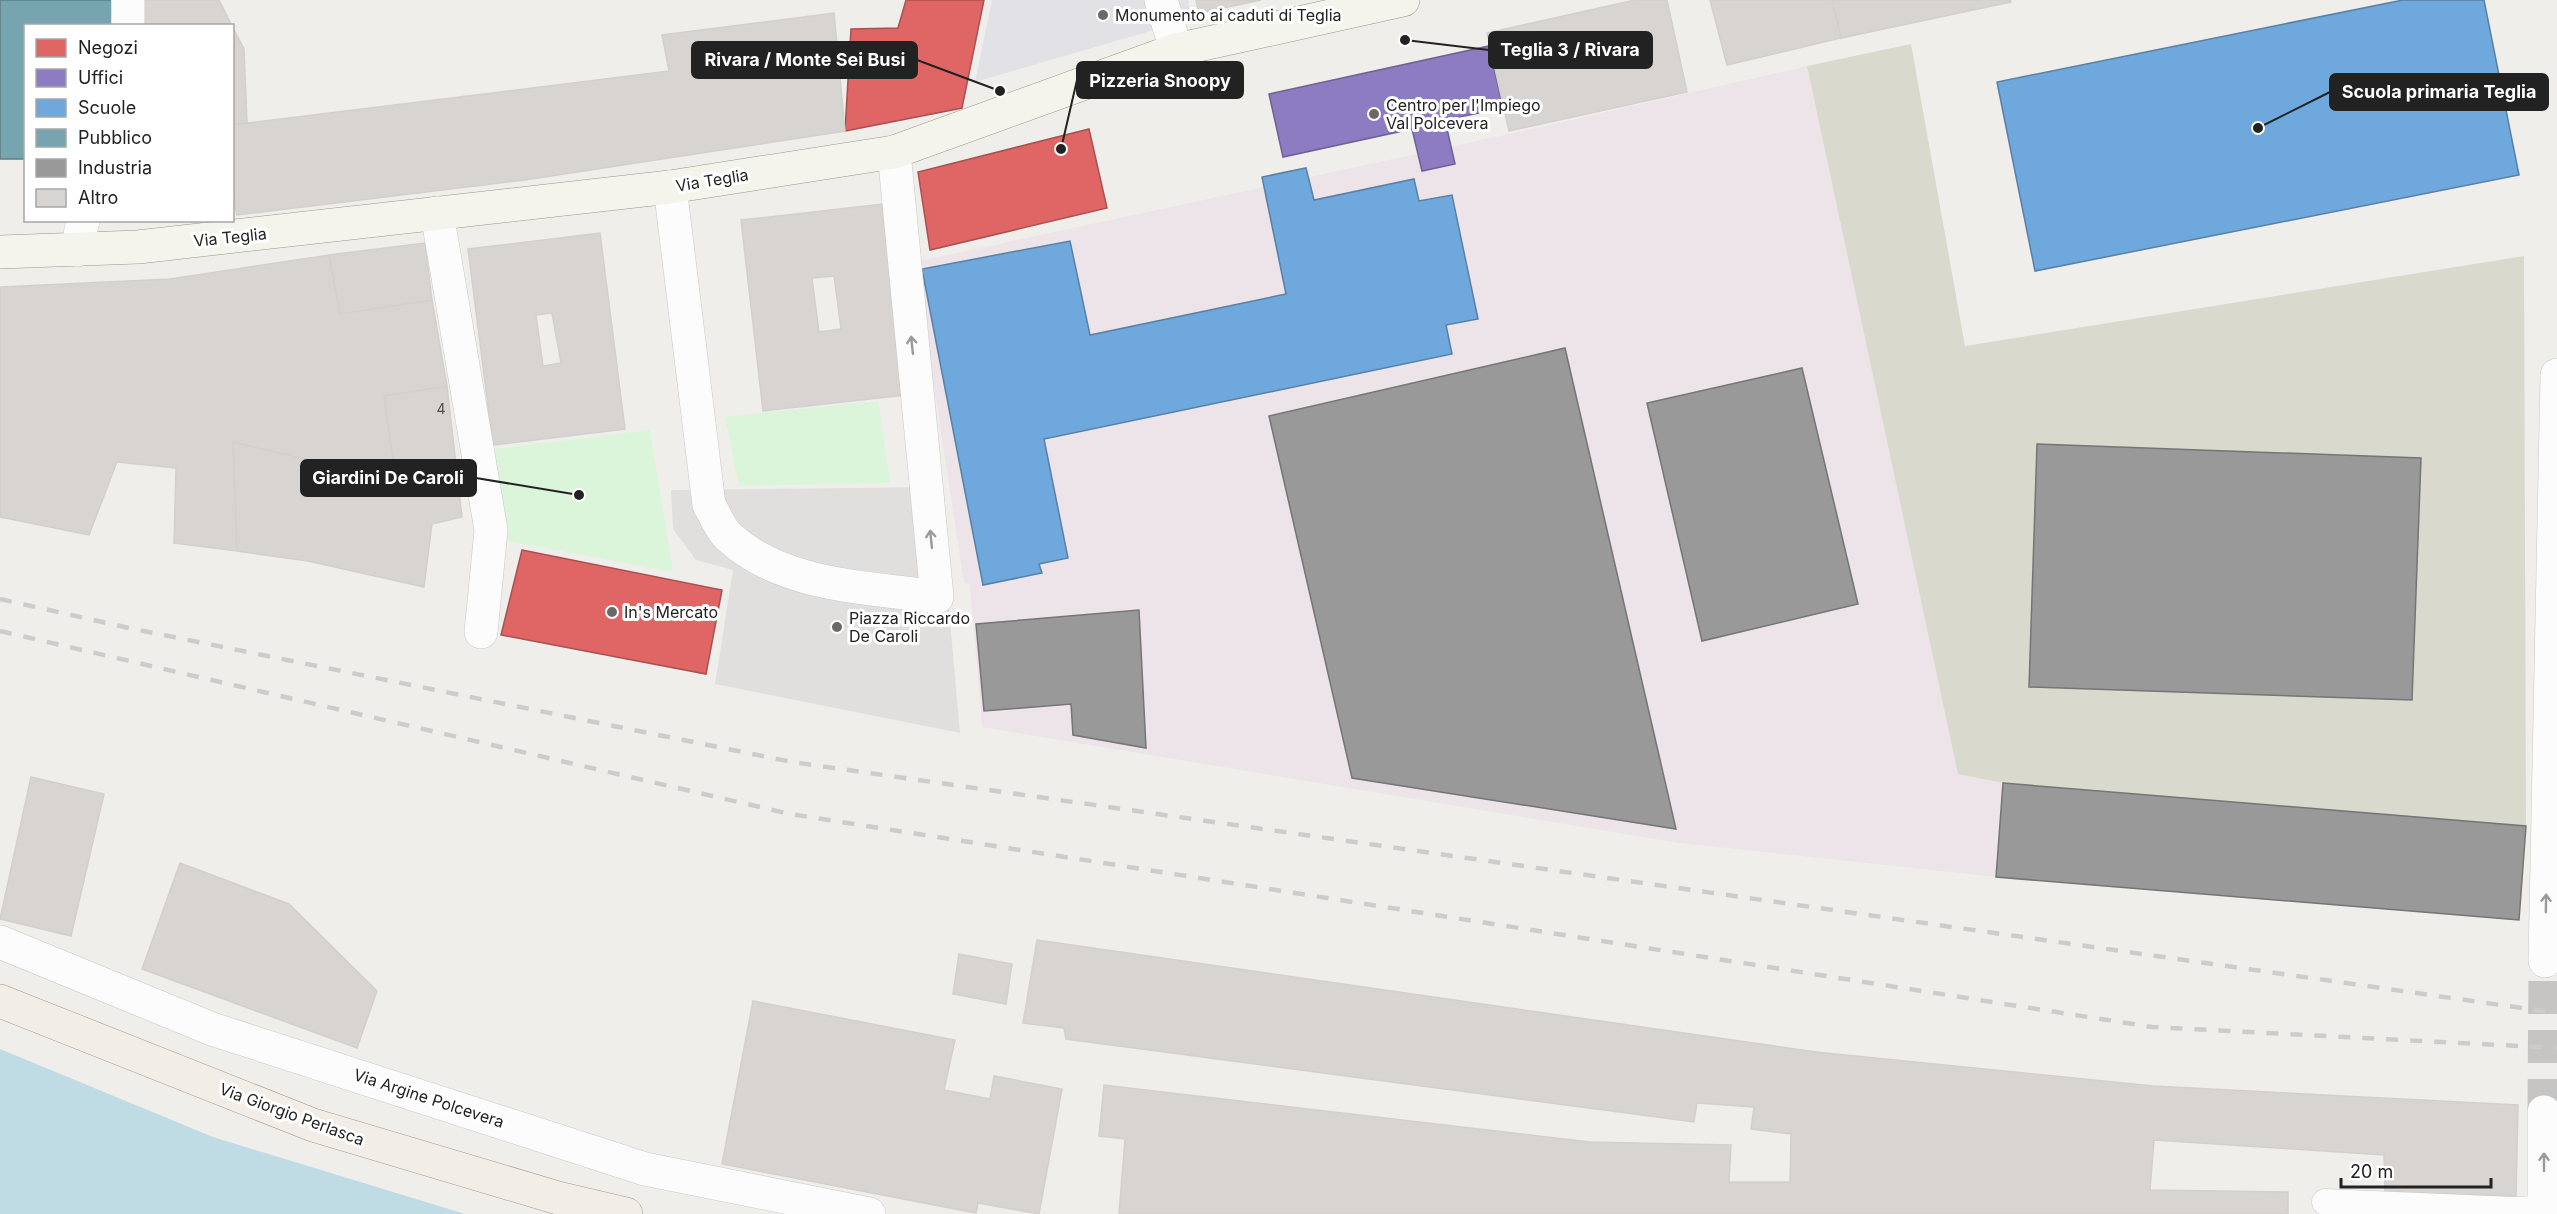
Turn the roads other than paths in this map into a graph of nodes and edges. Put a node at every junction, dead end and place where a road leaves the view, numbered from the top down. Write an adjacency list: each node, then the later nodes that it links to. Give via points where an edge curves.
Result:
1 (128, 0): 4 (street)
2 (1161, 0): 5 (street)
3 (1403, 0): 5 (main road, Via Teglia)
4 (128, 24)
5 (1176, 50): 6 (main road, Via Teglia)
6 (894, 152): 7 (main road, Via Teglia); 7 (street, one-way to 6, via 709,505 727,536 762,561 805,578 937,597)
7 (670, 186): 8 (main road, Via Teglia)
8 (437, 213): 9 (main road, Via Teglia, via 138,247); 12 (street, via 491,530)
9 (80, 235): 10 (main road, Via Teglia)
10 (0, 252)
11 (2557, 375): 13 (street)
12 (481, 632)
13 (2552, 842): 15 (street, one-way to 13)
14 (0, 942): 21 (street, Via Argine Polcevera, via 212,1029 645,1169)
15 (2545, 962)
16 (0, 1001): 20 (main road, Via Giorgio Perlasca, via 313,1125 558,1198)
17 (2544, 1112): 19 (street, one-way to 17)
18 (2325, 1202): 19 (lane)
19 (2548, 1211)
20 (626, 1214)
21 (869, 1214)

